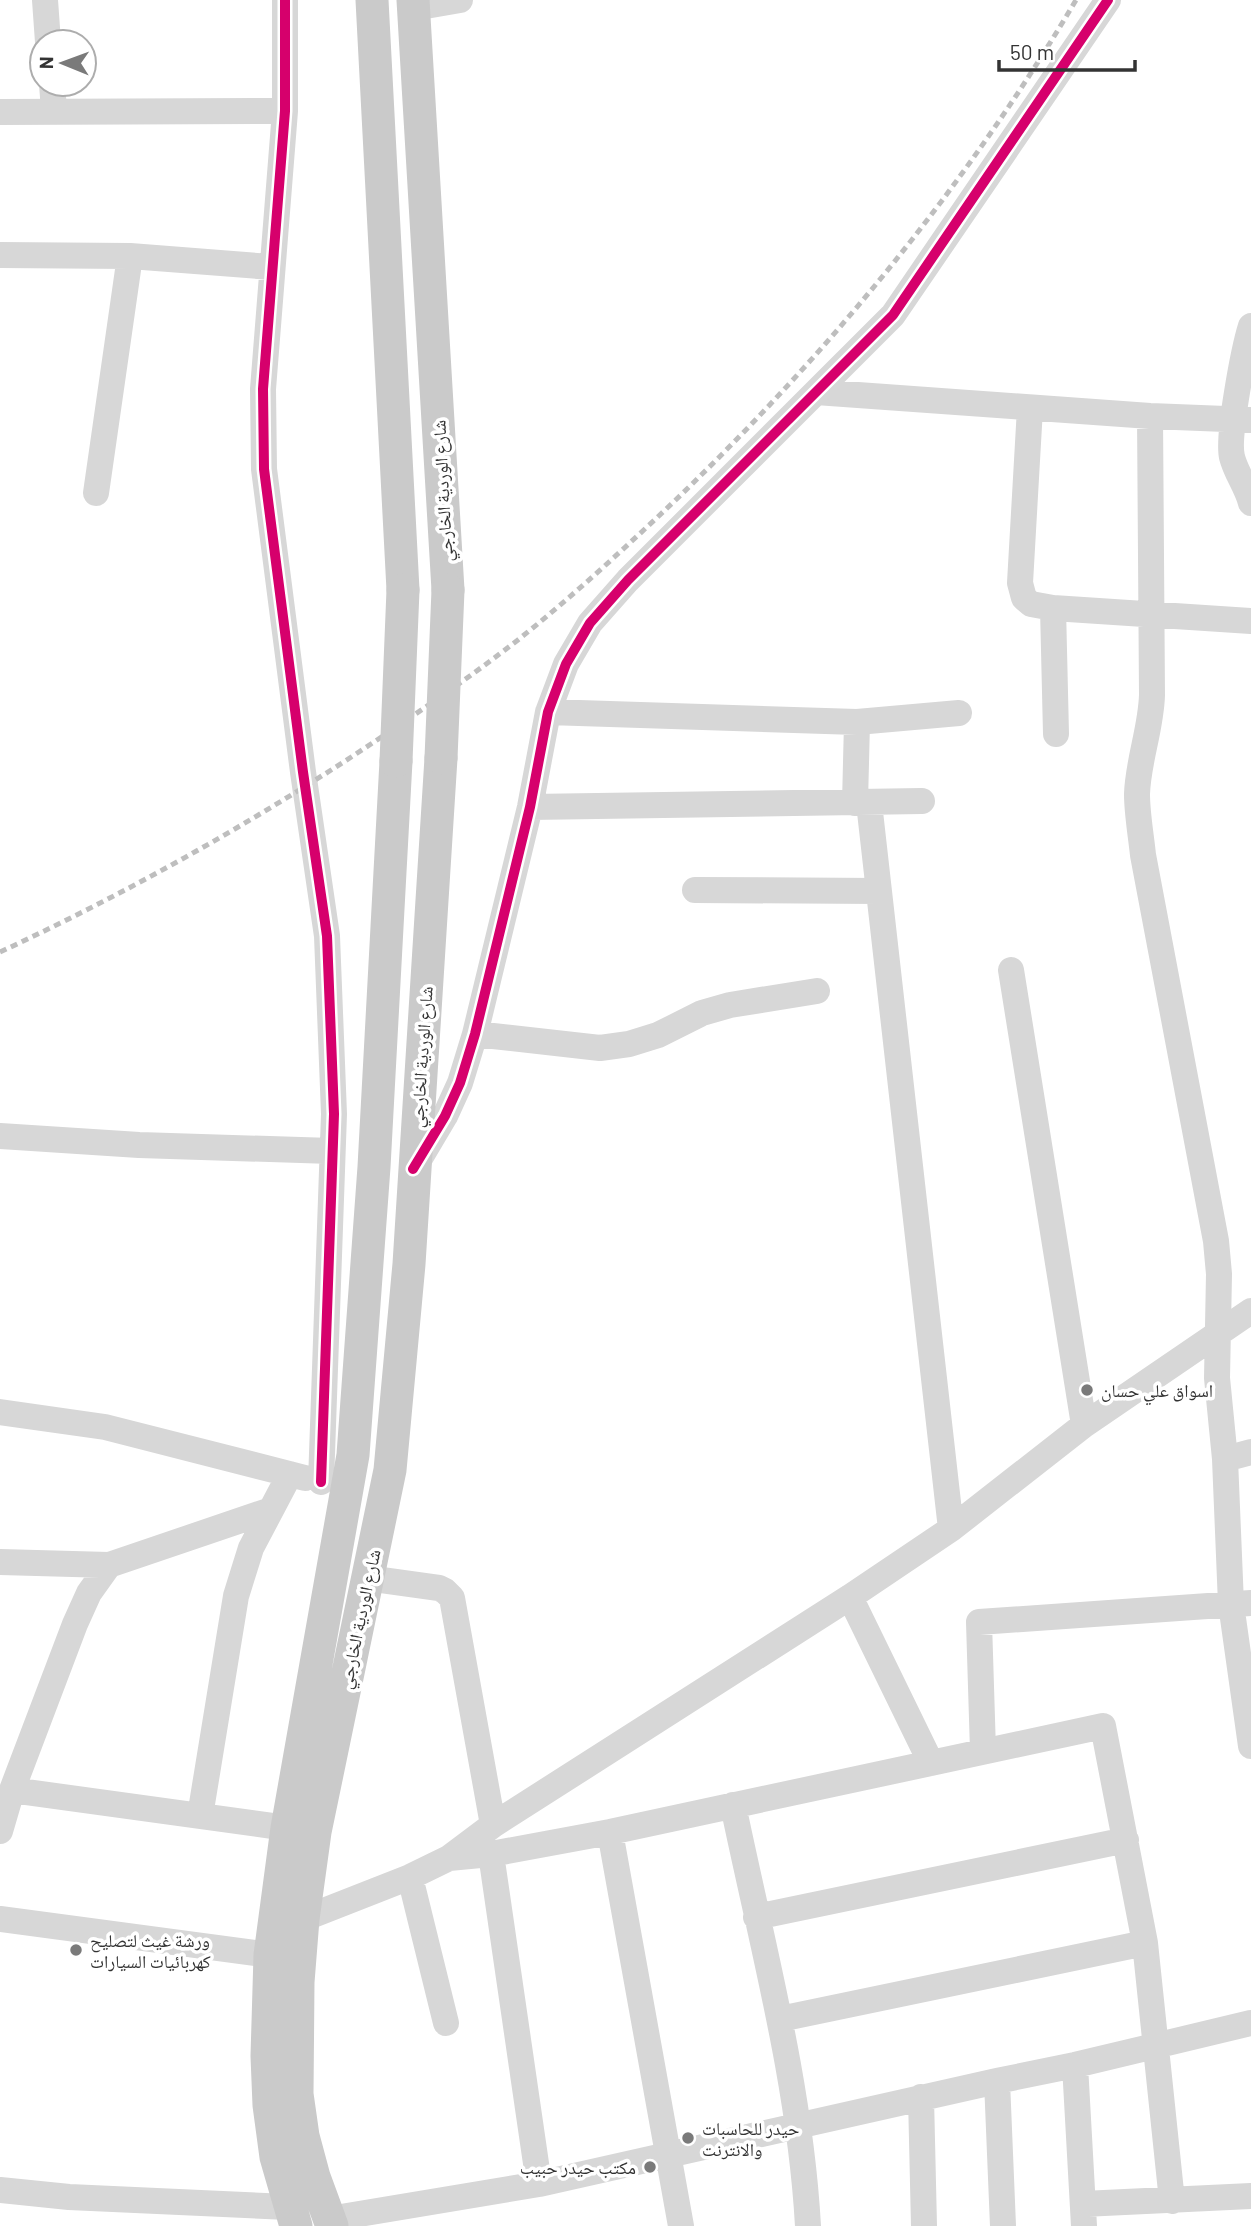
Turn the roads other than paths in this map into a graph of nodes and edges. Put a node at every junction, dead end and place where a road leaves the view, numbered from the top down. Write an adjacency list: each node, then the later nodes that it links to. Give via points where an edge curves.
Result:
1 (45, 0): 7 (street)
2 (285, 0): 10 (street)
3 (372, 0): 45 (main road, شارع الوردية الخارجي, bridge, via 403,590 375,1153)
4 (460, 0): 6 (street)
5 (1108, 0): 16 (street, via 893,315)
6 (414, 4): 39 (main road, شارع الوردية الخارجي, bridge, via 448,590)
7 (47, 28)
8 (53, 98): 9 (street)
9 (54, 110): 10 (street); 11 (street)
10 (285, 111): 14 (street)
11 (0, 112)
12 (0, 255): 13 (street)
13 (130, 256): 14 (street); 20 (street)
14 (271, 267): 38 (street, via 263,389 264,469 327,936)
15 (1251, 326): 19 (street)
16 (816, 392): 17 (street); 25 (street, via 590,623 566,664)
17 (1030, 408): 18 (street); 22 (street, via 1020,591 1031,604)
18 (1150, 416): 19 (street); 23 (street)
19 (1242, 419): 21 (street, via 1231,457)
20 (96, 493)
21 (1251, 503)
22 (1053, 608): 23 (street); 28 (street)
23 (1150, 613): 24 (street); 41 (street, via 1151,716 1139,774 1139,822 1216,1241)
24 (1251, 621)
25 (548, 712): 27 (street); 31 (street)
26 (959, 713): 27 (street)
27 (857, 722): 30 (street)
28 (1056, 734)
29 (922, 801): 30 (street)
30 (862, 803): 31 (street); 33 (street)
31 (530, 807): 36 (street)
32 (695, 890): 33 (street)
33 (878, 891): 51 (street)
34 (1011, 970): 43 (street)
35 (817, 991): 36 (street, via 730,1005 658,1035 600,1048)
36 (475, 1034): 39 (street, via 460,1083)
37 (0, 1136): 38 (street)
38 (332, 1151): 49 (street)
39 (414, 1169): 47 (main road, شارع الوردية الخارجي)
40 (1251, 1311): 41 (street)
41 (1216, 1333): 43 (street); 46 (street)
42 (0, 1412): 48 (street, via 105,1427)
43 (1084, 1425): 51 (street)
44 (1251, 1452): 46 (street)
45 (353, 1455): 47 (main road, via 356,1479 364,1485 374,1485); 49 (main road, شارع الوردية الخارجي)
46 (1225, 1458): 57 (street)
47 (390, 1470): 55 (main road, شارع الوردية الخارجي)
48 (290, 1474): 49 (street); 50 (street)
49 (334, 1485): 52 (main road, شارع الوردية الخارجي)
50 (271, 1510): 54 (street); 63 (street, via 251,1548 236,1596)
51 (951, 1529): 56 (street)
52 (338, 1542): 55 (main road, via 352,1533 364,1536); 65 (main road, شارع الوردية الخارجي)
53 (0, 1562): 54 (street)
54 (109, 1565): 61 (street, via 75,1624)
55 (369, 1570): 64 (street, via 439,1588 452,1598); 74 (main road, شارع الوردية الخارجي, via 315,1832)
56 (850, 1597): 60 (street); 64 (street)
57 (1241, 1604): 58 (street); 59 (street, via 979,1622)
58 (1251, 1746)
59 (983, 1751): 60 (street); 68 (street, via 1103,1726)
60 (931, 1763): 62 (street)
61 (12, 1790): 63 (street); 66 (street)
62 (733, 1805): 67 (street); 72 (street)
63 (200, 1816): 65 (street)
64 (494, 1825): 70 (street)
65 (287, 1828): 76 (main road, شارع الوردية الخارجي)
66 (0, 1831)
67 (610, 1832): 69 (street); 85 (street)
68 (1126, 1840): 72 (street); 75 (street)
69 (491, 1854): 70 (street); 86 (street)
70 (449, 1858): 71 (street)
71 (410, 1877): 74 (street); 78 (street)
72 (756, 1917): 77 (street)
73 (0, 1919): 76 (street)
74 (303, 1919): 92 (main road, شارع الوردية الخارجي, via 297,2094 303,2136)
75 (1146, 1943): 77 (street); 80 (street)
76 (270, 1955): 91 (main road, شارع الوردية الخارجي, via 269,2105 276,2157)
77 (780, 2019): 84 (street)
78 (446, 2023)
79 (1251, 2023): 80 (street)
80 (1158, 2045): 81 (street); 89 (street)
81 (1074, 2065): 82 (street); 90 (street)
82 (996, 2081): 83 (street); 96 (street)
83 (921, 2097): 84 (street); 95 (street)
84 (799, 2125): 85 (street); 94 (street)
85 (670, 2154): 86 (street); 93 (street)
86 (539, 2184): 92 (street)
87 (0, 2190): 91 (street)
88 (1251, 2196): 89 (street)
89 (1172, 2201): 90 (street)
90 (1084, 2215)
91 (292, 2216)
92 (331, 2222)
93 (681, 2226)
94 (808, 2226)
95 (924, 2226)
96 (1003, 2226)

